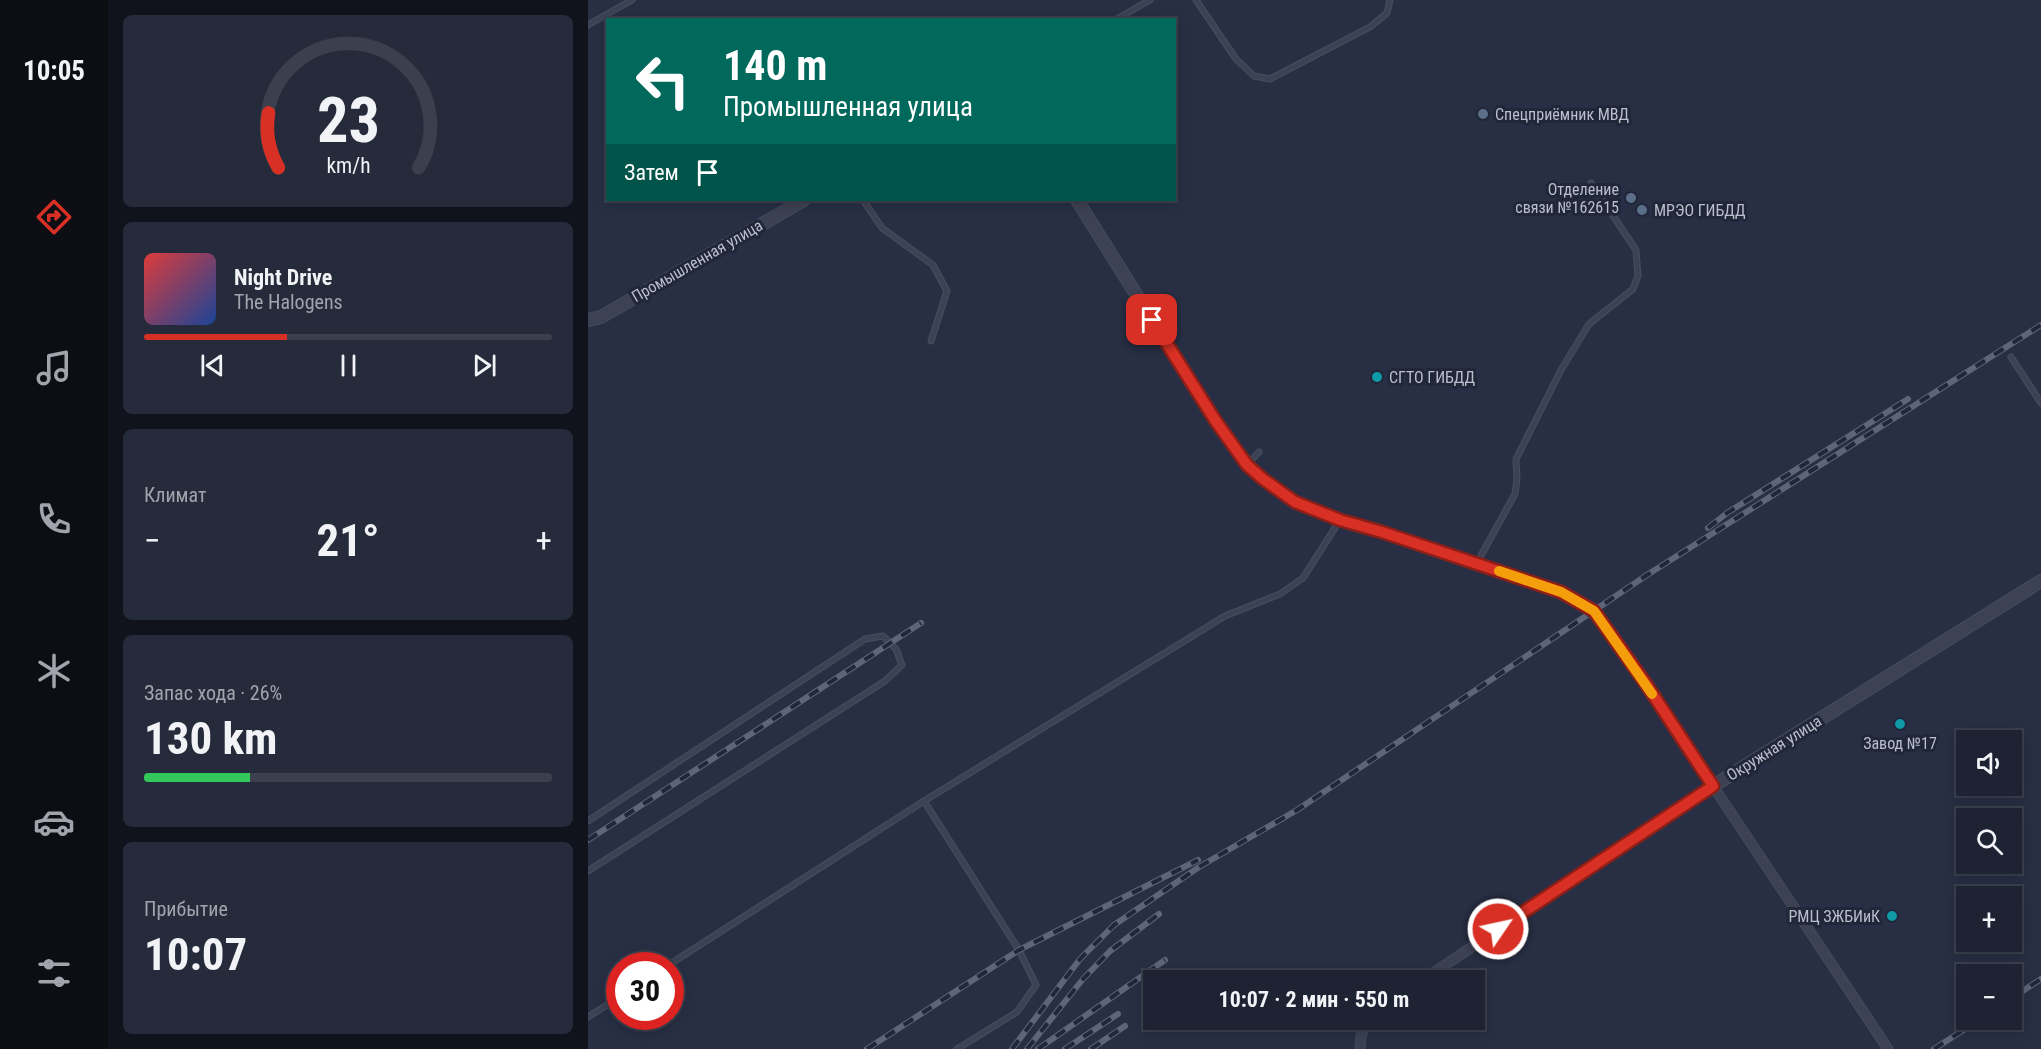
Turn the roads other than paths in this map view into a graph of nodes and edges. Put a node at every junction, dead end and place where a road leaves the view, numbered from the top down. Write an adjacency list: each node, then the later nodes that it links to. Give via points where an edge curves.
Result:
1 (632, 0): 6 (lane)
2 (1150, 0): 5 (lane)
3 (1196, 0): 4 (lane, via 1236,59 1254,76 1270,79 1370,27 1387,13)
4 (1390, 0)
5 (1118, 18)
6 (588, 25)
7 (1591, 183): 18 (lane, via 1636,250 1638,276 1633,289 1589,324 1561,370 1516,459 1515,494)
8 (802, 201): 11 (street, Промышленная улица, via 601,317)
9 (864, 201): 12 (lane, via 882,228 933,265 947,291)
10 (1078, 201): 16 (street)
11 (588, 320)
12 (931, 341)
13 (2011, 357): 14 (lane)
14 (2041, 404)
15 (1259, 452): 16 (lane)
16 (1247, 465): 17 (street, via 1295,502)
17 (1340, 520): 18 (street); 21 (lane, via 1303,578 1280,594 1225,616)
18 (1476, 564): 20 (street, via 1561,592 1594,611)
19 (2041, 581): 20 (street, Окружная улица)
20 (1713, 786): 25 (street, Окружная улица); 31 (street)
21 (924, 801): 24 (lane); 29 (lane, via 1019,950 1036,985 1017,1012)
22 (588, 821): 23 (lane, via 865,639 883,636 896,649 902,665 885,681)
23 (588, 871)
24 (684, 955)
25 (1437, 970)
26 (606, 1006): 27 (lane)
27 (588, 1017)
28 (1363, 1030): 30 (street)
29 (957, 1049)
30 (1360, 1049)
31 (1888, 1049)

